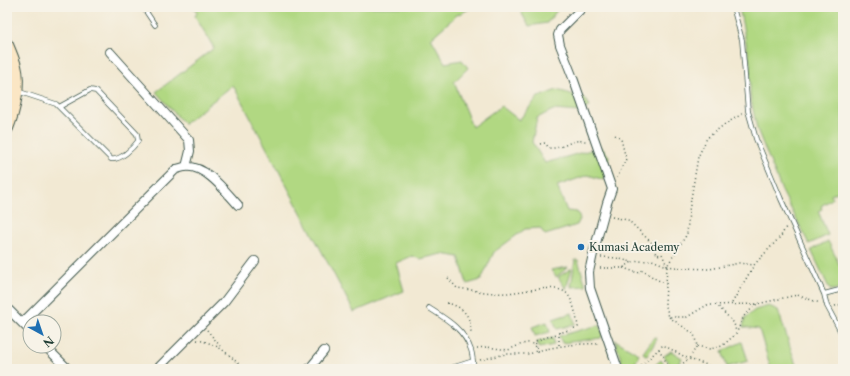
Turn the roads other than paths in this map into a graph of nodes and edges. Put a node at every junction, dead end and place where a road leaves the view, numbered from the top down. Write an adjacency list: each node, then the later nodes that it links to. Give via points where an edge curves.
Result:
1 (143, 7): 4 (lane)
2 (583, 7): 28 (street, via 558,35 612,188 590,266 590,288)
3 (734, 7): 14 (lane, via 742,40 748,111 756,139)
4 (155, 25)
5 (7, 45): 7 (street, via 15,67)
6 (110, 52): 10 (street, via 189,140 190,151)
7 (16, 90): 8 (lane); 9 (street)
8 (60, 107): 8 (lane, via 111,159 121,157 138,141 137,134 93,90)
9 (7, 128)
10 (186, 167): 11 (street, via 195,167 215,180); 17 (street, via 176,169)
11 (238, 205)
12 (255, 261): 24 (street, via 224,302)
13 (843, 289): 14 (lane)
14 (824, 294): 19 (lane, via 827,306)
15 (7, 308): 18 (street)
16 (428, 308): 22 (lane, via 451,322 466,339 471,348)
17 (31, 314)
18 (22, 323)
19 (843, 336)
20 (324, 351): 25 (street)
21 (53, 354): 23 (street)
22 (473, 361): 26 (lane); 27 (lane)
23 (68, 369)
24 (157, 369)
25 (309, 369)
26 (448, 369)
27 (474, 369)
28 (618, 369)

